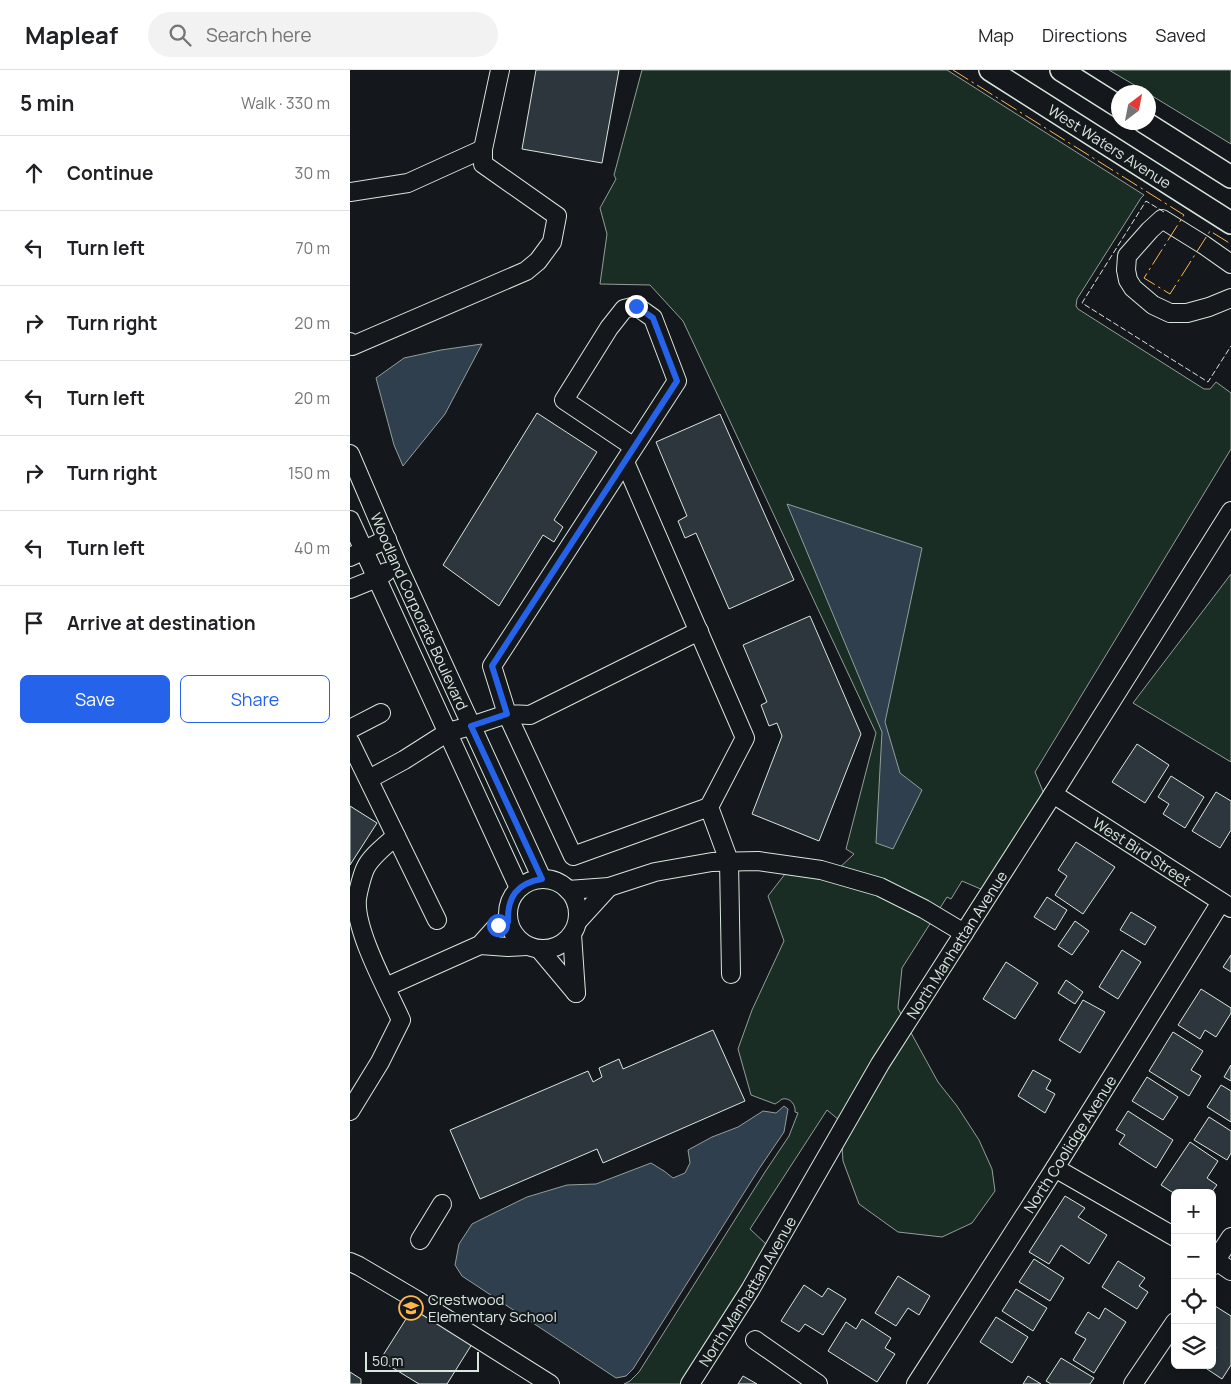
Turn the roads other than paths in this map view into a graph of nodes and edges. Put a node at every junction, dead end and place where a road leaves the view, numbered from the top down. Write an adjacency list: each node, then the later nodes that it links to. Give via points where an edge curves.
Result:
1 (500, 70): 6 (street)
2 (990, 70): 9 (main road, West Waters Avenue)
3 (1061, 70): 4 (main road)
4 (1111, 102)
5 (1156, 130): 7 (main road)
6 (483, 149): 8 (street, via 408,183); 12 (street, via 483,164 557,216 552,242 526,272 352,346)
7 (1231, 177)
8 (350, 192)
9 (1231, 223)
10 (1231, 264): 11 (street, via 1162,219 1127,256 1126,270 1133,288 1170,313 1187,313)
11 (1231, 298)
12 (350, 342)
13 (350, 454): 17 (street, Woodland Corporate Boulevard)
14 (630, 454): 14 (street, via 677,381 653,318 636,306 624,309 609,328 564,400); 22 (street); 24 (street, via 492,666)
15 (1231, 511): 30 (street, North Manhattan Avenue)
16 (350, 520): 18 (street, Woodland Corporate Boulevard)
17 (387, 539): 18 (street); 19 (street, Woodland Corporate Boulevard)
18 (357, 554): 20 (street, Woodland Corporate Boulevard)
19 (398, 566): 20 (street); 25 (street, Woodland Corporate Boulevard)
20 (376, 578): 21 (street); 27 (street, Woodland Corporate Boulevard)
21 (350, 589)
22 (699, 631): 24 (street, via 530,715); 31 (street, via 745,738)
23 (381, 713): 26 (street)
24 (507, 714): 25 (street); 31 (street, via 573,856)
25 (471, 726): 27 (street); 34 (street, Woodland Corporate Boulevard)
26 (350, 729)
27 (448, 732): 29 (street); 36 (street, Woodland Corporate Boulevard)
28 (350, 742): 29 (street)
29 (368, 779): 32 (street)
30 (1053, 794): 38 (street, West Bird Street); 42 (street, North Manhattan Avenue)
31 (709, 807): 33 (street)
32 (396, 836): 39 (street); 46 (street, via 365,868 357,899 359,920)
33 (729, 862): 35 (street, via 655,872); 42 (street, via 758,861 821,870 880,887); 45 (street)
34 (542, 879): 36 (street); 37 (street, via 552,880)
35 (609, 887): 37 (street); 41 (street)
36 (518, 888): 40 (street, via 511,898)
37 (568, 890): 41 (street, via 578,910)
38 (1226, 905): 48 (street, North Coolidge Avenue)
39 (437, 920)
40 (508, 922): 43 (street, via 498,925); 44 (street, via 518,940)
41 (575, 928): 44 (street, via 564,943 552,948); 44 (street, via 576,993)
42 (964, 933): 60 (street, North Manhattan Avenue, via 880,1064 750,1290)
43 (480, 946): 44 (street); 46 (street)
44 (534, 948)
45 (731, 974)
46 (386, 987): 47 (street, via 402,1020)
47 (350, 1111)
48 (1055, 1168): 50 (street); 62 (street, North Coolidge Avenue)
49 (442, 1204): 52 (street)
50 (1171, 1235)
51 (1231, 1237): 53 (street)
52 (420, 1240)
53 (1216, 1259)
54 (350, 1262): 59 (street)
55 (1216, 1263): 56 (street)
56 (1231, 1271)
57 (1174, 1324): 63 (street)
58 (755, 1340): 61 (street)
59 (550, 1384)
60 (690, 1384)
61 (818, 1384)
62 (916, 1384)
63 (1133, 1384)

